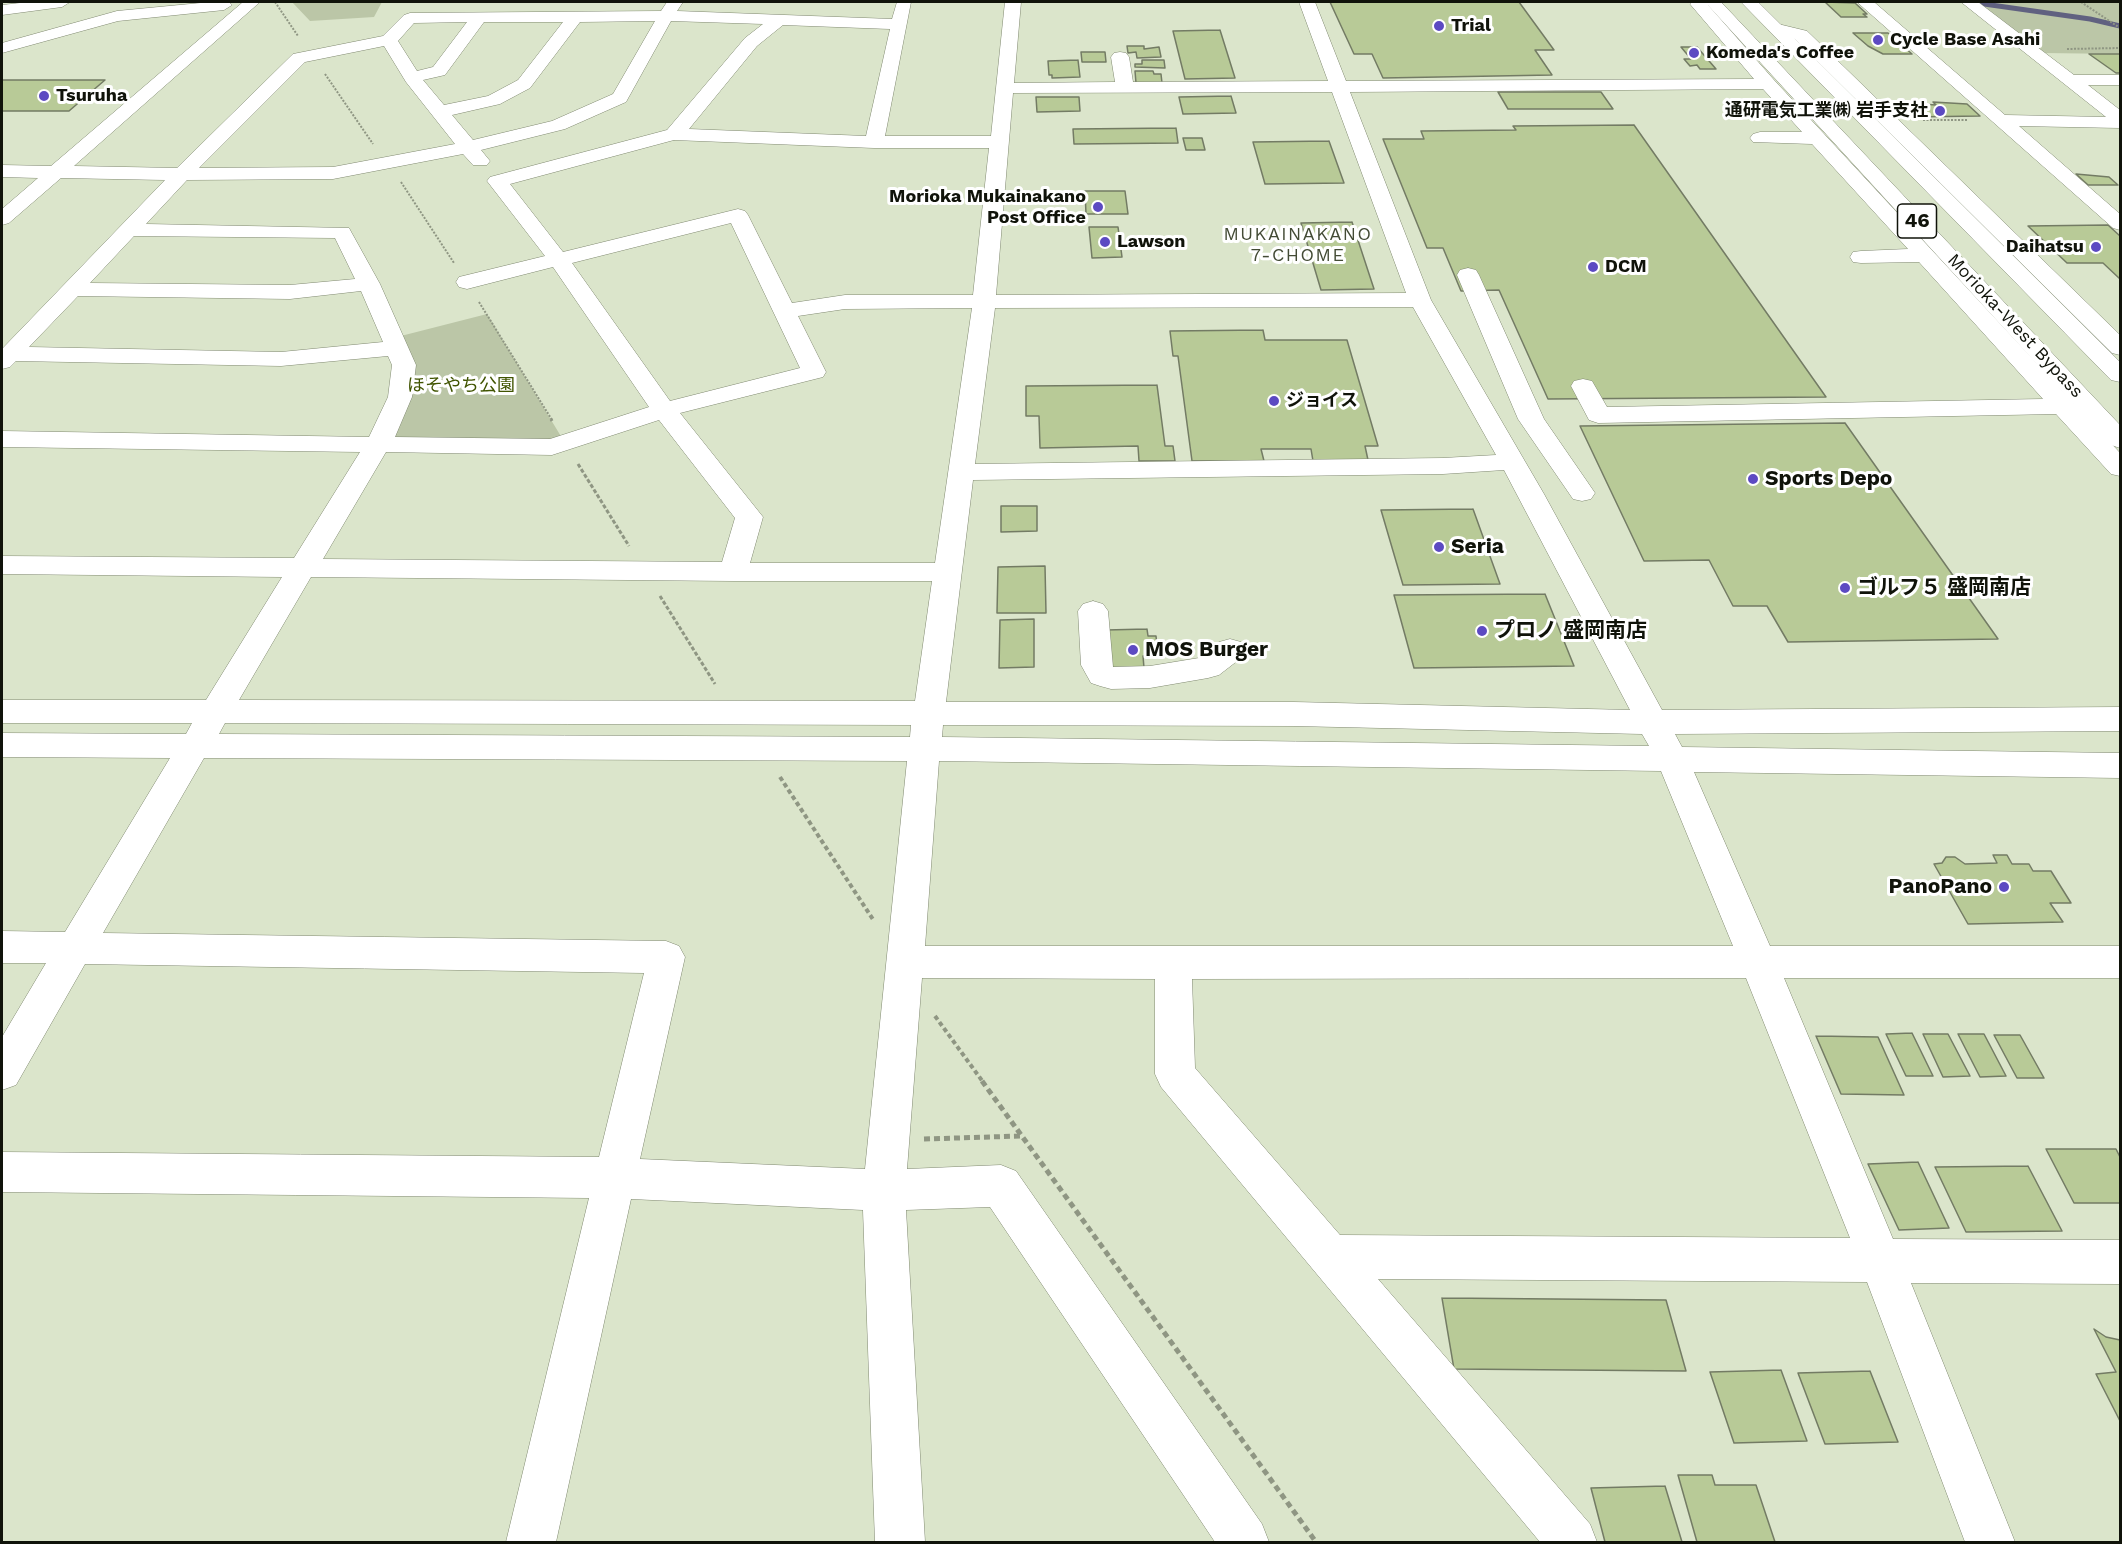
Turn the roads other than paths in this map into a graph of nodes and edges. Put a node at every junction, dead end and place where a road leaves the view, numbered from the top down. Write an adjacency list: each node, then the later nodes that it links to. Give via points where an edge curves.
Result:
1 (62, 2): 14 (main road); 19 (main road, via 52,9)
2 (252, 2): 41 (main road)
3 (904, 2): 18 (main road)
4 (1013, 2): 29 (main road)
5 (1307, 2): 28 (main road)
6 (1702, 2): 27 (main road, via 1698,4)
7 (1713, 2): 70 (main road, Morioka-West Bypass / 46)
8 (1749, 2): 20 (main road, Morioka-West Bypass / 46)
9 (1865, 2): 32 (main road)
10 (1970, 2): 25 (main road)
11 (226, 3): 12 (main road); 41 (main road)
12 (153, 6): 19 (main road)
13 (670, 9): 15 (main road); 17 (main road); 39 (main road, via 620,98 558,125)
14 (2, 10)
15 (576, 16): 16 (main road); 31 (main road, via 524,84 494,100)
16 (479, 18): 21 (main road, via 410,18); 24 (main road, via 439,71)
17 (780, 19): 18 (main road); 34 (main road, via 751,42)
18 (899, 24): 37 (main road)
19 (68, 29): 22 (main road)
20 (1778, 29): 63 (main road, via 1801,35); 65 (main road, Morioka-West Bypass / 46)
21 (388, 40): 24 (main road); 42 (main road, via 298,58)
22 (2, 48)
23 (1120, 57): 30 (main road)
24 (412, 78): 31 (main road)
25 (2071, 80): 26 (main road); 33 (main road)
26 (2121, 80)
27 (1768, 84): 28 (main road); 36 (main road)
28 (1340, 86): 30 (main road); 57 (main road)
29 (1004, 88): 30 (main road); 38 (main road)
30 (1125, 88)
31 (438, 112): 39 (main road)
32 (2001, 120): 33 (main road); 44 (main road)
33 (2121, 121)
34 (674, 134): 37 (main road); 43 (main road)
35 (1760, 138): 36 (main road)
36 (1817, 138): 50 (main road)
37 (874, 142): 38 (main road)
38 (999, 142): 58 (main road)
39 (468, 147): 42 (main road, via 333,172); 43 (main road)
40 (2, 171): 41 (main road)
41 (44, 172): 42 (main road); 46 (main road); 47 (main road)
42 (182, 174): 49 (main road)
43 (497, 181): 52 (main road)
44 (2084, 191): 45 (main road); 48 (main road)
45 (2111, 191)
46 (2, 200)
47 (2, 219)
48 (2121, 224)
49 (129, 230): 55 (main road, via 342,232); 56 (main road)
50 (1925, 255): 51 (main road); 67 (main road)
51 (1861, 257)
52 (558, 259): 54 (main road); 60 (main road, via 738,216); 68 (main road)
53 (1468, 275): 75 (main road, via 1531,419 1582,492)
54 (467, 282)
55 (369, 284): 56 (main road, via 291,292); 62 (main road)
56 (72, 289): 64 (main road)
57 (1420, 300): 59 (main road); 72 (main road)
58 (984, 302): 59 (main road); 60 (main road, via 845,302); 74 (main road)
59 (1137, 302): 61 (main road)
60 (784, 311): 68 (main road, via 814,372)
61 (1140, 325)
62 (397, 348): 64 (main road, via 280,359); 71 (main road, via 404,365 400,397)
63 (2121, 348)
64 (5, 358)
65 (2121, 375)
66 (1583, 386): 67 (main road, via 1598,415)
67 (2063, 406): 73 (main road)
68 (664, 410): 71 (main road, via 552,447); 78 (main road, via 749,517)
69 (2, 439): 71 (main road)
70 (2121, 440)
71 (377, 445): 77 (main road)
72 (1512, 462): 74 (main road); 75 (main road)
73 (2121, 468)
74 (961, 472): 79 (main road)
75 (1531, 494): 86 (main road)
76 (2, 565): 77 (main road)
77 (303, 568): 78 (main road); 83 (main road)
78 (733, 572): 79 (main road)
79 (947, 572): 84 (main road)
80 (1093, 611): 81 (main road, via 1096,665 1102,675 1112,678 1150,677 1208,667)
81 (1230, 650)
82 (2, 711): 83 (main road)
83 (216, 712): 84 (main road); 88 (main road)
84 (930, 712): 86 (main road, via 1294,714); 89 (main road)
85 (2121, 719): 86 (main road)
86 (1652, 722): 90 (main road)
87 (2, 745): 88 (main road)
88 (195, 746): 89 (main road); 93 (main road)
89 (924, 749): 90 (main road); 95 (main road)
90 (1671, 757): 91 (main road); 94 (main road)
91 (2121, 765)
92 (2, 946): 93 (main road)
93 (76, 947): 98 (main road); 100 (main road, via 666,957)
94 (1758, 961): 96 (main road); 97 (main road); 103 (main road)
95 (905, 962): 97 (main road); 101 (main road)
96 (2121, 962)
97 (1173, 963): 102 (main road, via 1175,1074)
98 (2, 1072)
99 (2, 1172): 100 (main road)
100 (615, 1178): 101 (main road); 105 (main road)
101 (884, 1190): 106 (main road); 107 (main road, via 1000,1186)
102 (1331, 1257): 103 (main road); 108 (main road)
103 (1880, 1260): 104 (main road); 109 (main road)
104 (2121, 1262)
105 (531, 1542)
106 (900, 1542)
107 (1244, 1542)
108 (1572, 1542)
109 (1990, 1542)

